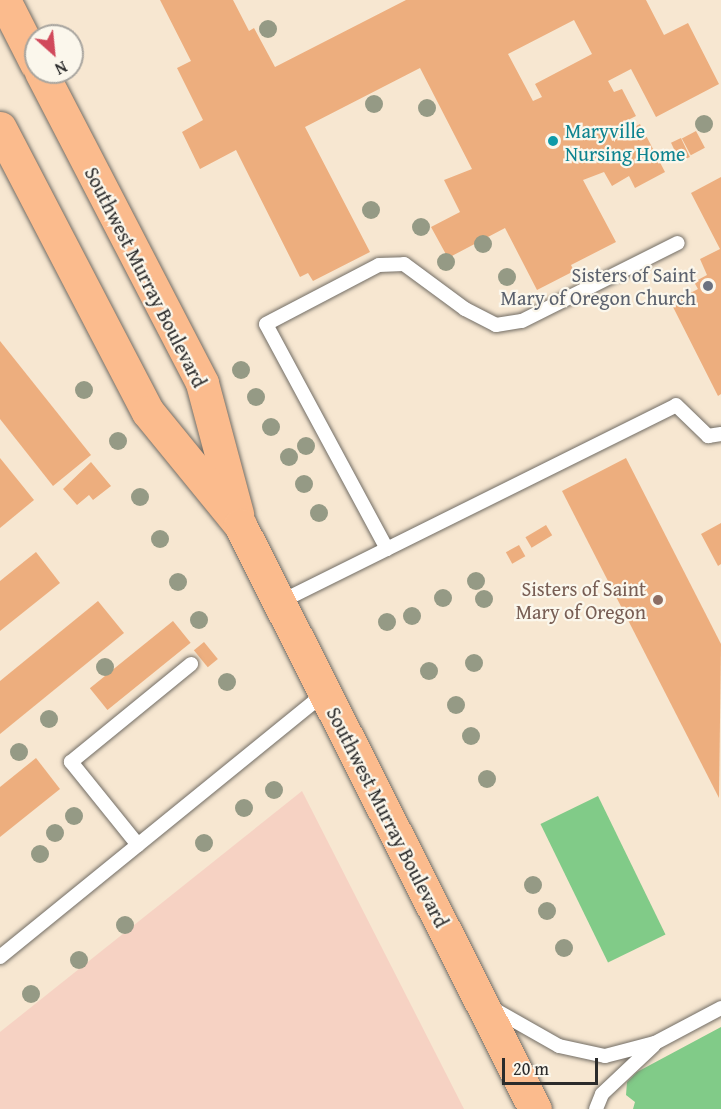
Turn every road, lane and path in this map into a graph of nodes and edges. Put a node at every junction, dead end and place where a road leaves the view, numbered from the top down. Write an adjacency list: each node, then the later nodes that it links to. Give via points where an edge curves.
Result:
1 (4, 0): 2 (main road)
2 (24, 39)
3 (47, 84): 7 (main road, Southwest Murray Boulevard, via 202,383)
4 (2, 137): 7 (main road, Southwest Murray Boulevard, via 147,412)
5 (678, 243): 8 (lane, via 522,321 496,325 465,309 404,264 380,265 266,324)
6 (721, 434): 8 (lane, via 708,436 676,405)
7 (240, 525): 9 (main road, Southwest Murray Boulevard)
8 (387, 549): 9 (lane)
9 (280, 602): 11 (main road, Southwest Murray Boulevard)
10 (191, 664): 12 (lane, via 71,762)
11 (326, 692): 12 (lane); 14 (main road, Southwest Murray Boulevard)
12 (138, 845): 13 (lane)
13 (0, 957)
14 (481, 1002): 16 (lane, via 573,1050 605,1056); 17 (main road, Southwest Murray Boulevard)
15 (721, 1008): 16 (lane)
16 (655, 1043): 18 (lane, via 602,1094)
17 (535, 1109)
18 (597, 1109)

